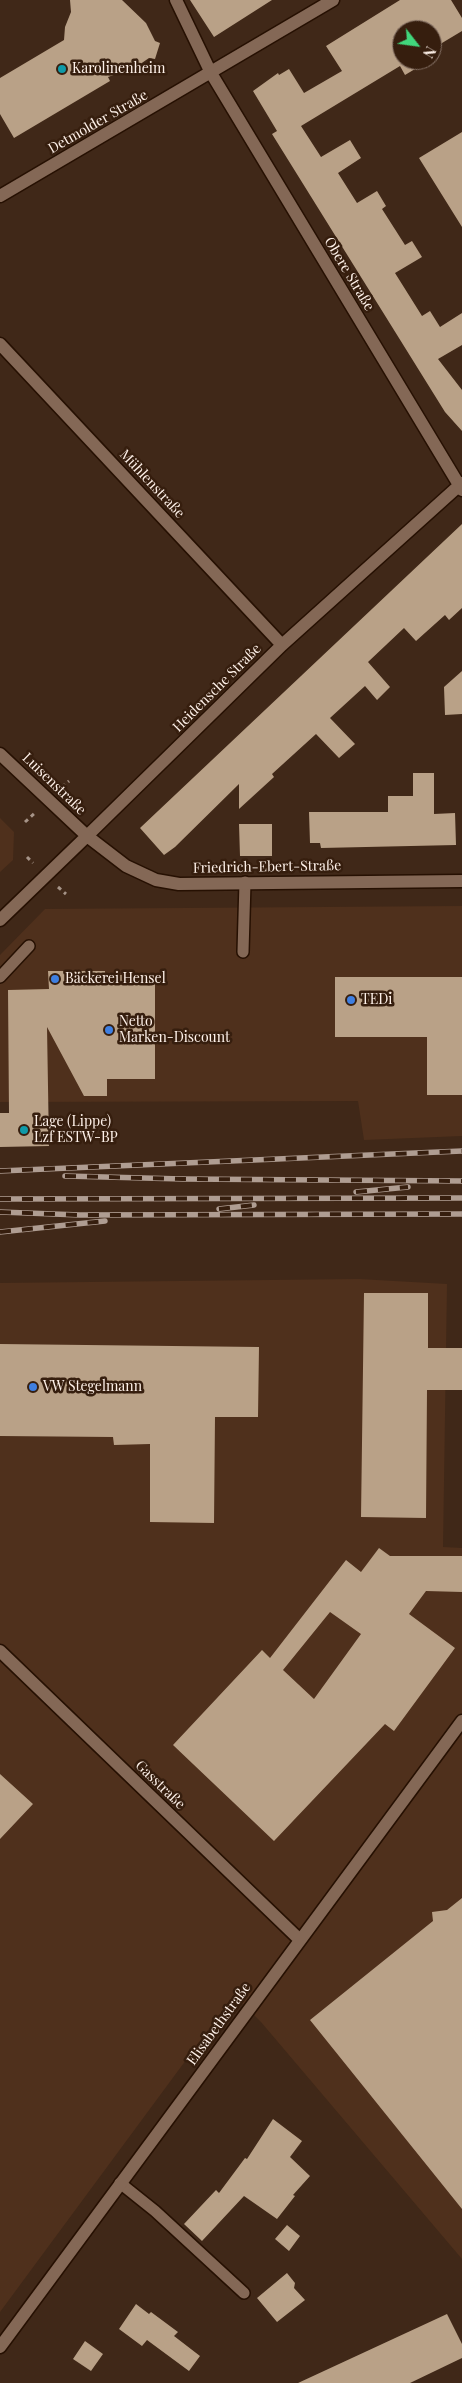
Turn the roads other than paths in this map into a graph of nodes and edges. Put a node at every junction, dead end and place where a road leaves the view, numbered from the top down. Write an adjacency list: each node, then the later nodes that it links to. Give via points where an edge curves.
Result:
1 (176, 0): 3 (street, Obere Straße)
2 (333, 0): 3 (street, Detmolder Straße)
3 (211, 73): 4 (street, Detmolder Straße); 6 (street, Obere Straße)
4 (0, 196)
5 (0, 344): 7 (street, Mühlenstraße)
6 (461, 486): 7 (street, Heidensche Straße)
7 (282, 645): 9 (street, Heidensche Straße)
8 (0, 754): 9 (street, Luisenstraße)
9 (87, 836): 11 (street, Friedrich-Ebert-Straße, via 126,866 156,880 179,884); 12 (street, Heidensche Straße)
10 (462, 881): 11 (street, Friedrich-Ebert-Straße)
11 (245, 882): 14 (lane)
12 (0, 920)
13 (29, 946): 15 (lane)
14 (243, 952)
15 (0, 977)
16 (0, 1651): 18 (street, Gasstraße)
17 (460, 1727): 18 (street, Elisabethstraße)
18 (300, 1940): 19 (street, Elisabethstraße)
19 (120, 2183): 20 (lane); 21 (street, Elisabethstraße)
20 (244, 2293)
21 (0, 2347)

